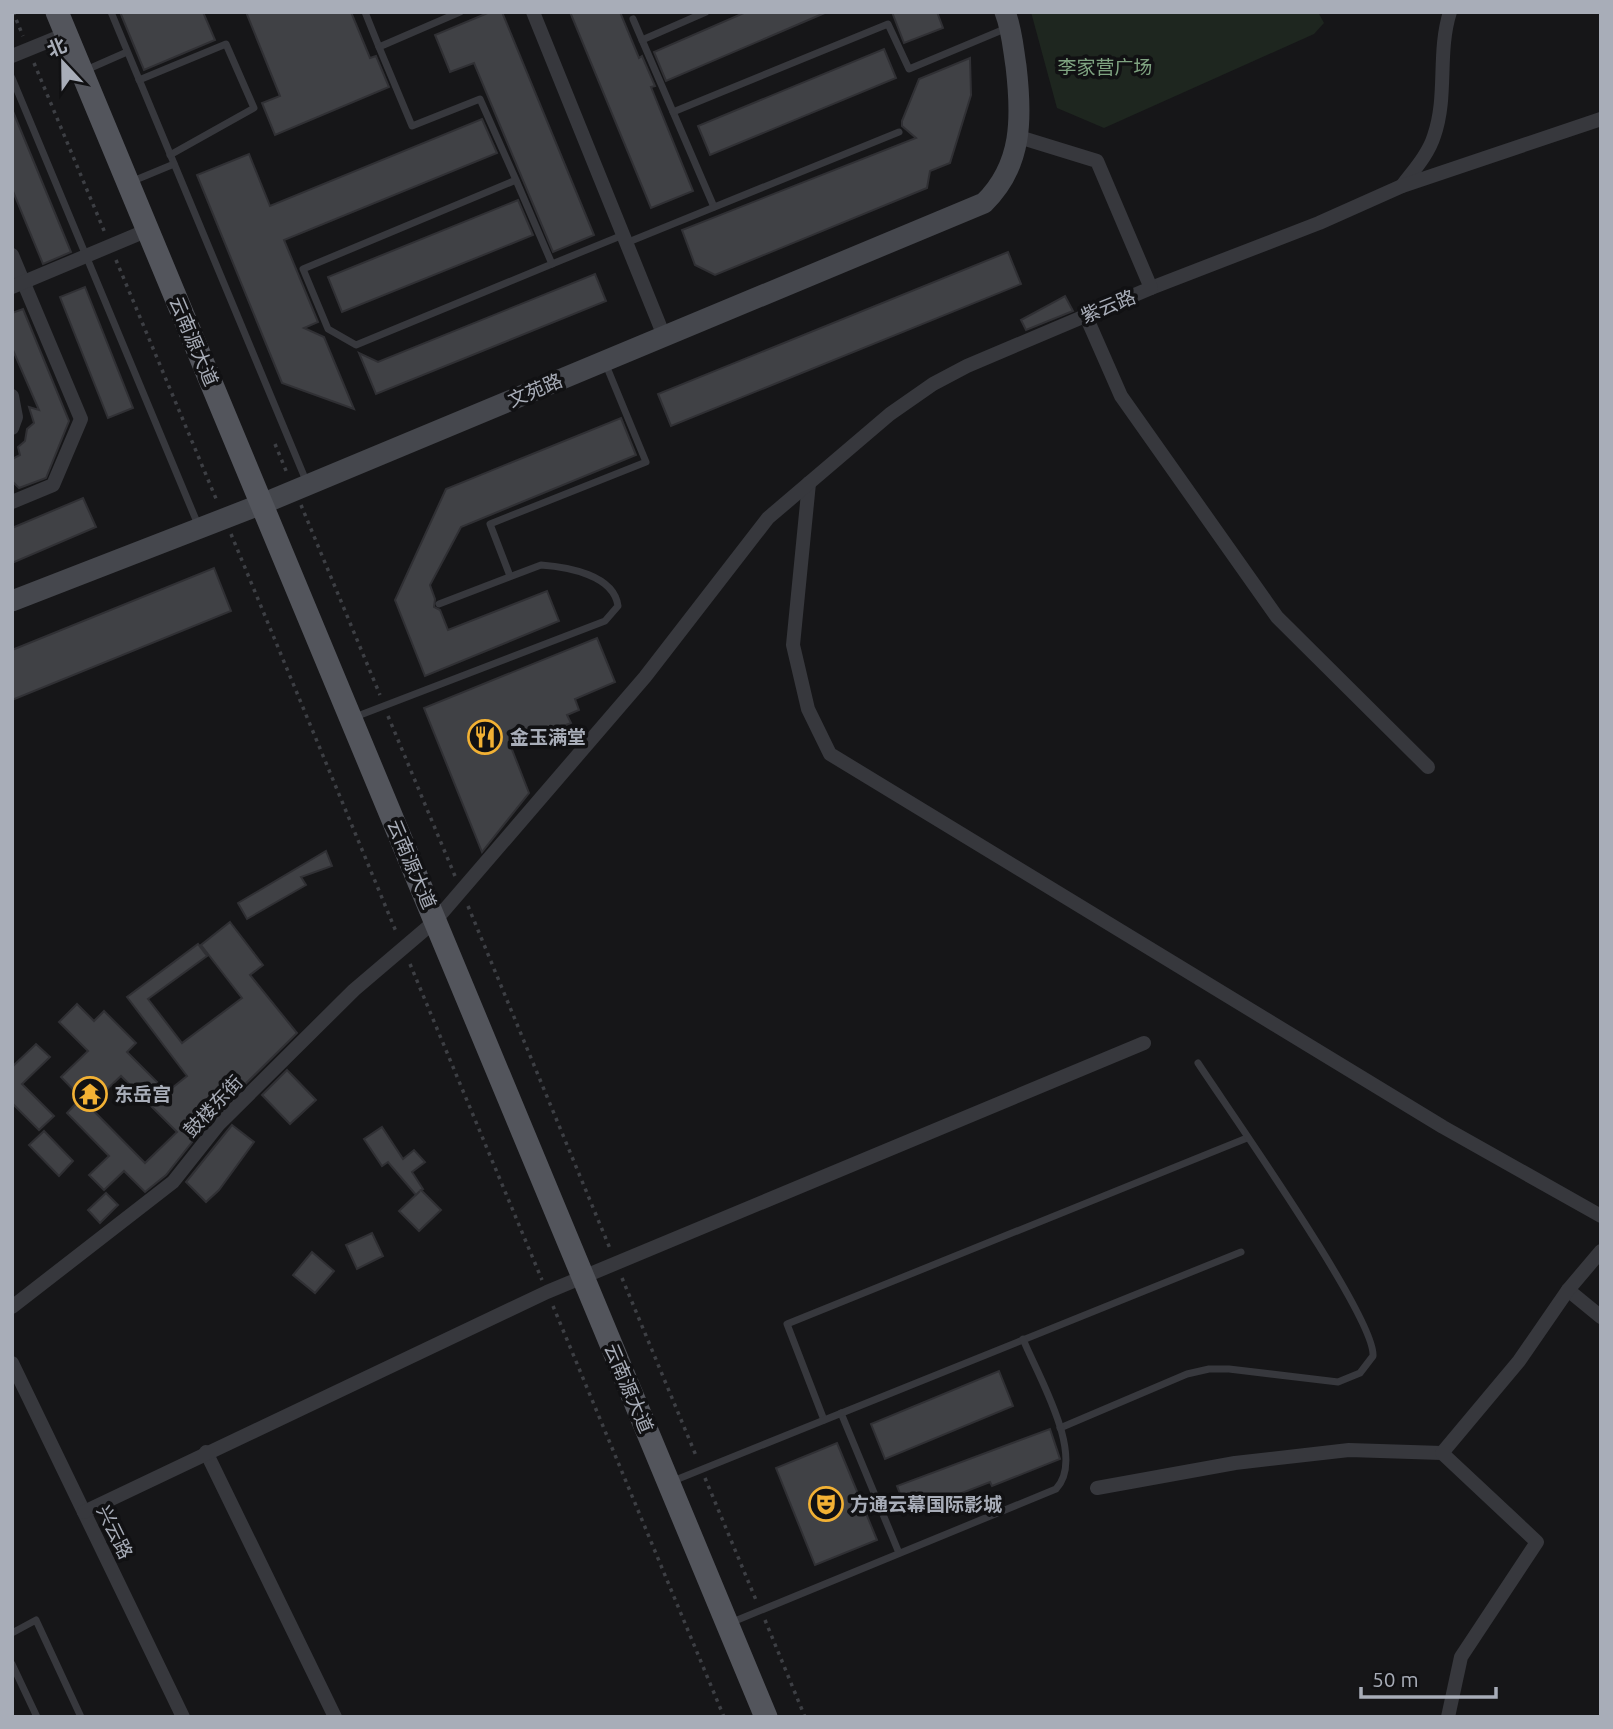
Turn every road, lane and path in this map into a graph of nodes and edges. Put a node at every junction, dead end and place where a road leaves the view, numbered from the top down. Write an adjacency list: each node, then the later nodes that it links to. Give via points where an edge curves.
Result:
1 (13, 12): 14 (path)
2 (57, 12): 11 (main road, 云南源大道)
3 (111, 12): 15 (lane)
4 (365, 12): 13 (lane)
5 (460, 12): 13 (lane)
6 (533, 12): 31 (street)
7 (706, 12): 12 (lane)
8 (1450, 12): 28 (street, via 1441,52 1441,97 1434,136)
9 (633, 19): 12 (lane)
10 (1008, 19): 20 (lane, via 909,69 888,24); 23 (street, via 1018,85)
11 (66, 34): 14 (street); 17 (main road, 云南源大道)
12 (642, 40): 20 (lane)
13 (379, 47): 26 (lane, via 412,126 480,99)
14 (28, 49): 16 (street); 32 (path)
15 (127, 52): 17 (lane); 19 (lane)
16 (12, 56)
17 (82, 72): 27 (main road, 云南源大道)
18 (12, 78): 34 (lane)
19 (139, 80): 24 (lane); 24 (lane, via 226,44 254,108)
20 (673, 112): 29 (lane)
21 (1601, 119): 28 (street)
22 (899, 132): 29 (lane)
23 (1019, 137): 37 (street, 紫云路, via 1097,161); 39 (street, 文苑路, via 1000,187 984,203)
24 (170, 155): 25 (lane)
25 (174, 164): 27 (lane); 45 (lane)
26 (516, 180): 35 (lane); 35 (lane, via 303,269 328,330 356,345)
27 (128, 183): 30 (main road, 云南源大道)
28 (1402, 186): 37 (street)
29 (714, 207): 31 (lane)
30 (148, 230): 32 (street); 47 (main road, 云南源大道)
31 (625, 239): 35 (lane); 39 (street)
32 (110, 246): 34 (street); 48 (path)
33 (12, 255): 36 (street)
34 (86, 256): 36 (street); 49 (lane)
35 (552, 264)
36 (18, 285): 46 (street, via 81,419 53,485)
37 (1151, 288): 38 (street, 紫云路)
38 (1086, 314): 44 (street, 紫云路, via 933,384); 55 (street, via 1121,396 1277,617)
39 (664, 336): 40 (street, 文苑路)
40 (604, 361): 45 (street, 文苑路); 50 (lane, via 646,462 490,524)
41 (12, 396): 42 (street, via 16,417)
42 (12, 428)
43 (273, 439): 45 (path)
44 (808, 483): 56 (street, 紫云路, via 747,542 645,677); 62 (street, via 793,646 808,709 830,754 1443,1127)
45 (301, 487): 47 (street, 文苑路); 53 (path)
46 (12, 502)
47 (262, 504): 48 (street, 文苑路); 54 (main road, 云南源大道)
48 (224, 518): 49 (street, 文苑路); 58 (path)
49 (199, 527): 51 (street, 文苑路)
50 (510, 576): 52 (lane); 53 (lane, via 541,565 556,566 606,583 618,606 605,621)
51 (12, 601)
52 (439, 604)
53 (384, 706): 54 (lane); 56 (path)
54 (351, 719): 57 (main road, 云南源大道)
55 (1428, 767)
56 (461, 890): 57 (street, 鼓楼东街); 65 (path)
57 (435, 921): 58 (street, 鼓楼东街); 66 (main road, 云南源大道)
58 (403, 948): 68 (path); 69 (street, 鼓楼东街, via 354,990 219,1125 173,1182)
59 (1144, 1043): 65 (street)
60 (1198, 1063): 61 (lane)
61 (1247, 1138): 74 (lane, via 786,1324); 75 (lane, via 1345,1289 1371,1340 1373,1356 1360,1373 1338,1382 1209,1368)
62 (1601, 1216)
63 (1601, 1251): 67 (street)
64 (1241, 1252): 71 (lane)
65 (616, 1263): 66 (street); 78 (path)
66 (583, 1277): 68 (street); 79 (main road, 云南源大道)
67 (1568, 1290): 70 (street); 77 (street, via 1519,1361)
68 (547, 1292): 76 (street); 91 (path)
69 (12, 1307)
70 (1601, 1317)
71 (1023, 1339): 73 (lane); 75 (lane)
72 (12, 1363): 81 (street, 兴云路)
73 (841, 1413): 74 (lane); 82 (lane)
74 (824, 1420): 78 (lane)
75 (1060, 1428): 82 (lane, via 1067,1458 1056,1489)
76 (206, 1452): 81 (street); 90 (street)
77 (1442, 1453): 80 (street, via 1349,1450 1234,1463); 94 (street, via 1538,1542 1461,1657)
78 (702, 1470): 79 (lane); 83 (path)
79 (669, 1483): 84 (main road, 云南源大道)
80 (1097, 1489)
81 (84, 1512): 89 (street, 兴云路)
82 (900, 1553): 83 (lane)
83 (761, 1611): 84 (lane); 93 (path)
84 (727, 1624): 92 (main road, 云南源大道)
85 (12, 1633): 88 (lane, via 36,1620)
86 (12, 1664): 87 (lane)
87 (37, 1717)
88 (80, 1717)
89 (183, 1717)
90 (335, 1717)
91 (724, 1717)
92 (766, 1717)
93 (805, 1717)
94 (1448, 1717)

